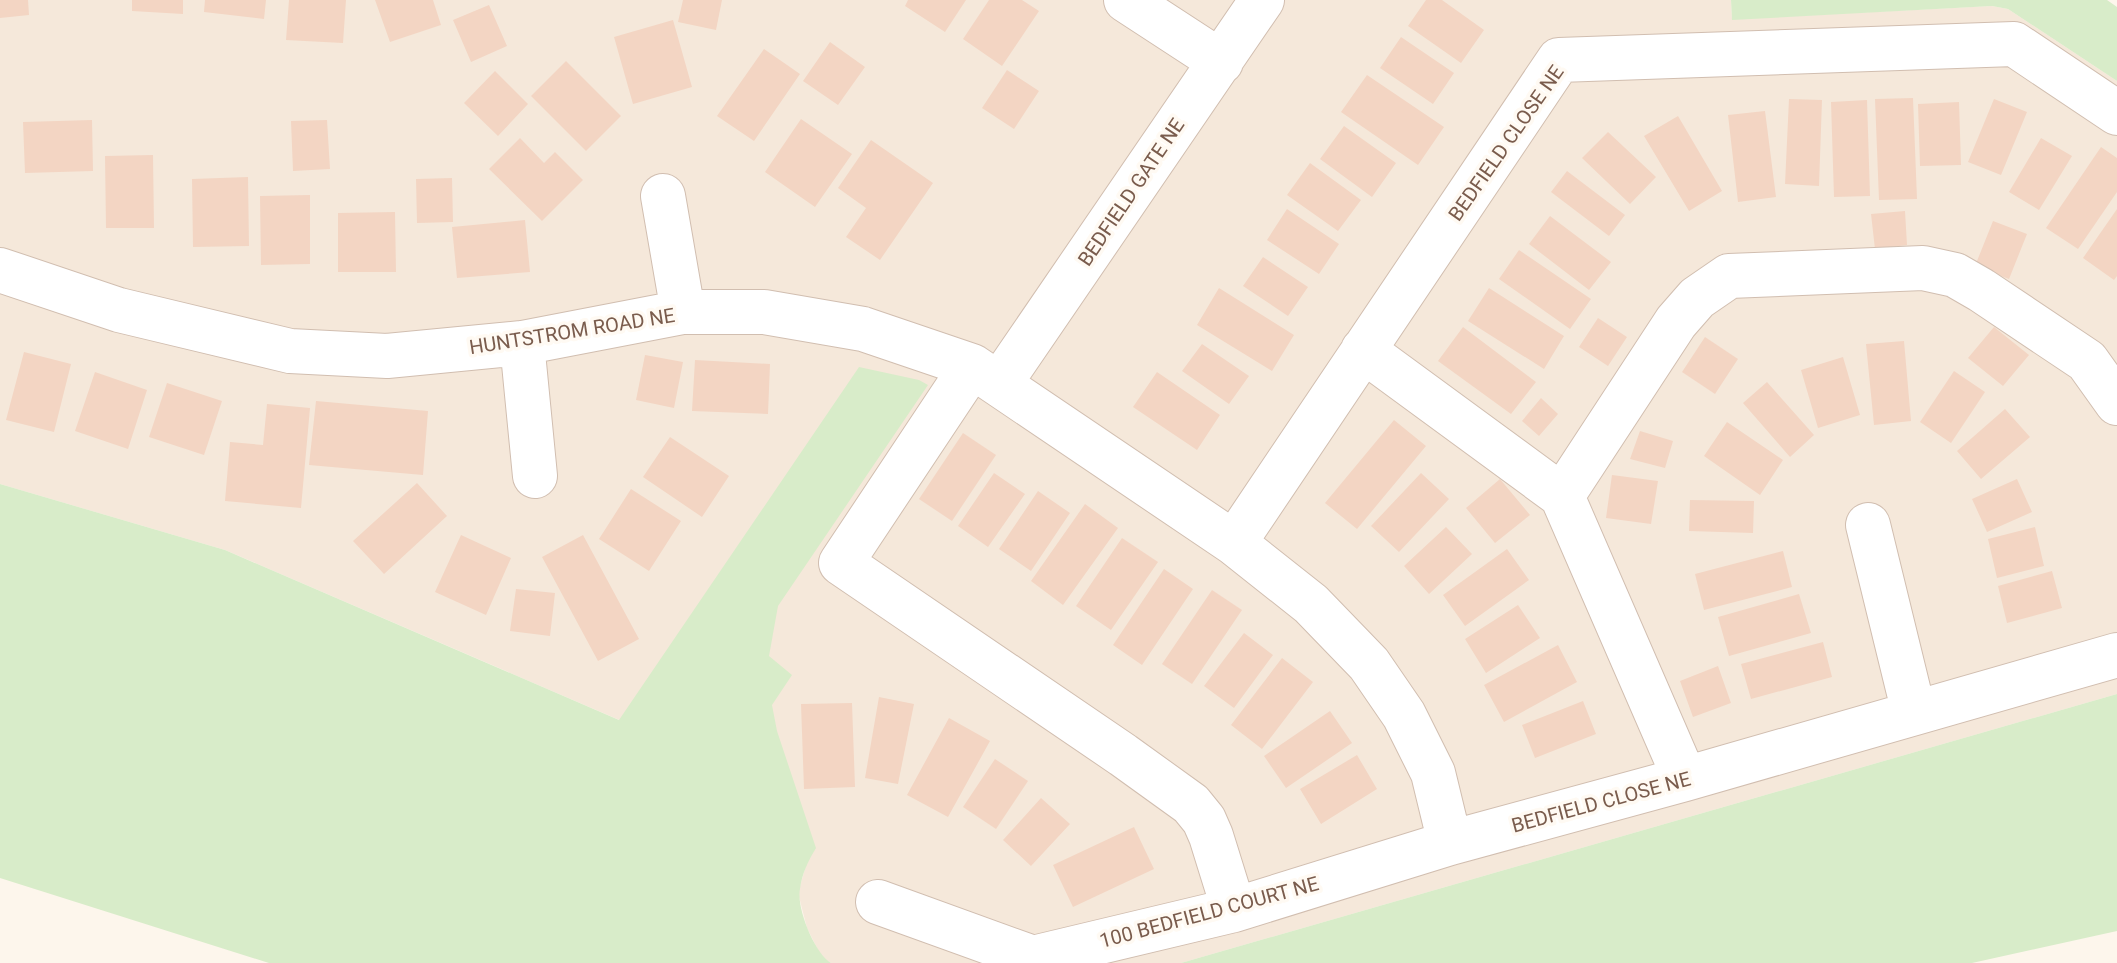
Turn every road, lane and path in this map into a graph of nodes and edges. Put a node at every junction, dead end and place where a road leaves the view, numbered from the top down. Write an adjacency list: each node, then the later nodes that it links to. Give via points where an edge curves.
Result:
1 (1126, 0): 3 (street)
2 (1262, 0): 3 (street, BEDFIELD GATE NE)
3 (1221, 62): 10 (street, BEDFIELD GATE NE)
4 (2117, 113): 9 (street, BEDFIELD CLOSE NE, via 2014,44 1559,60)
5 (663, 196): 7 (street)
6 (0, 270): 8 (street, HUNTSTROM ROAD NE, via 119,310 290,351 387,356)
7 (683, 312): 8 (street, HUNTSTROM ROAD NE); 10 (street, HUNTSTROM ROAD NE, via 764,312 863,329)
8 (522, 343): 12 (street)
9 (1363, 350): 13 (street); 15 (street, BEDFIELD CLOSE NE)
10 (986, 375): 15 (street); 21 (street, BEDFIELD GATE NE, via 841,563 1191,804 1211,836)
11 (2117, 403): 13 (street, via 2087,361 1955,275 1923,268 1729,276 1697,298 1676,322)
12 (535, 476)
13 (1562, 496): 18 (street)
14 (1868, 525): 17 (street)
15 (1234, 543): 19 (street, via 1311,604 1369,664 1404,715 1433,773)
16 (2117, 655): 17 (street, BEDFIELD CLOSE NE)
17 (1914, 713): 18 (street, BEDFIELD CLOSE NE)
18 (1685, 779): 19 (street, BEDFIELD CLOSE NE)
19 (1450, 843): 21 (street, 100 BEDFIELD COURT NE)
20 (878, 902): 21 (street, 100 BEDFIELD COURT NE, via 1033,958)
21 (1234, 910)

